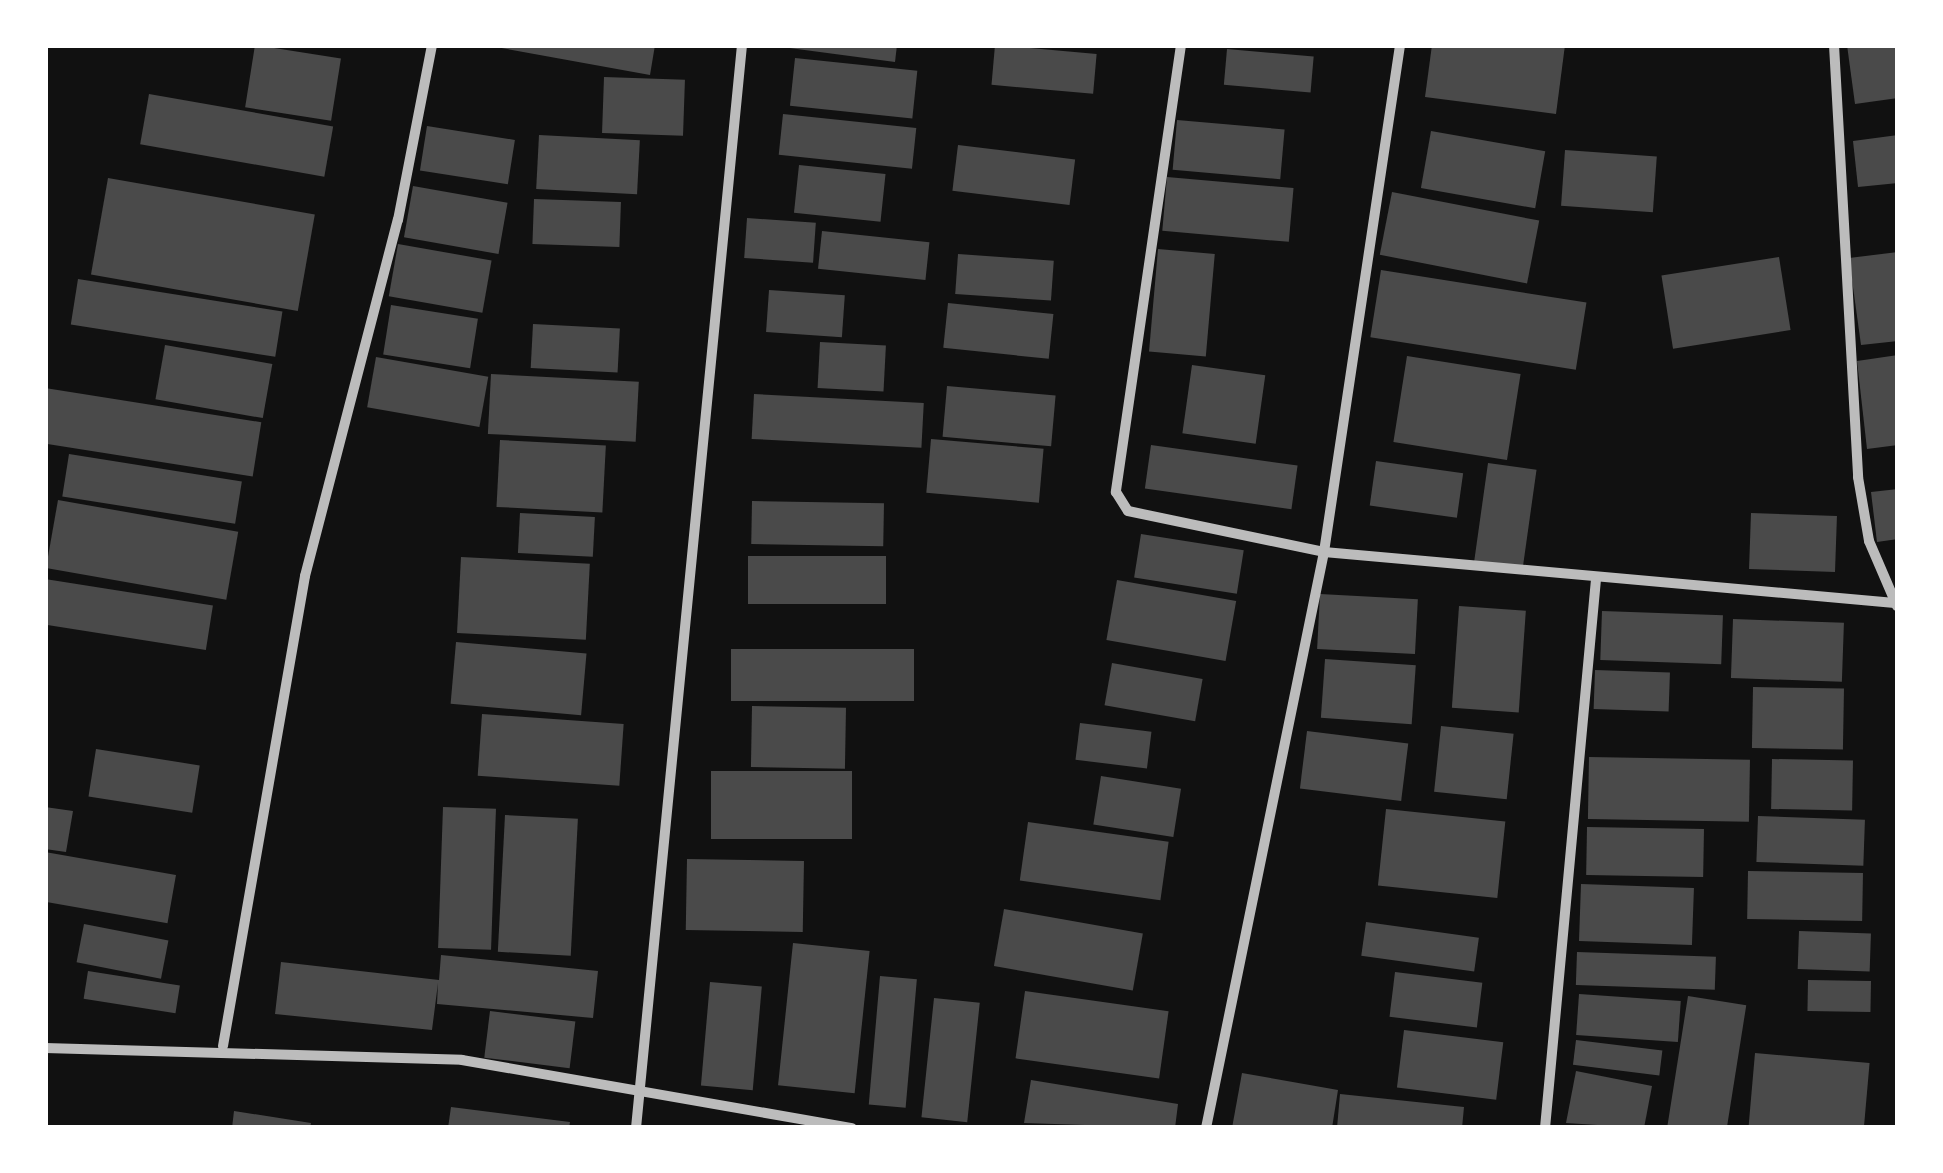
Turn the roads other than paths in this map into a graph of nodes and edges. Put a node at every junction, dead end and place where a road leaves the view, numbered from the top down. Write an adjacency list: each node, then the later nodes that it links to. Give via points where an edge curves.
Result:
1 (432, 45): 9 (street, via 398,220 304,576)
2 (742, 45): 11 (street)
3 (1182, 45): 6 (street, via 1116,492 1146,522)
4 (1400, 45): 6 (street)
5 (1834, 45): 8 (street, via 1858,477 1870,541)
6 (1324, 552): 7 (street); 14 (street)
7 (1596, 580): 8 (street); 15 (street)
8 (1896, 605)
9 (223, 1046): 10 (street); 11 (street, via 462,1060)
10 (45, 1048)
11 (640, 1088): 12 (street); 13 (street)
12 (636, 1128)
13 (852, 1128)
14 (1206, 1128)
15 (1544, 1128)

